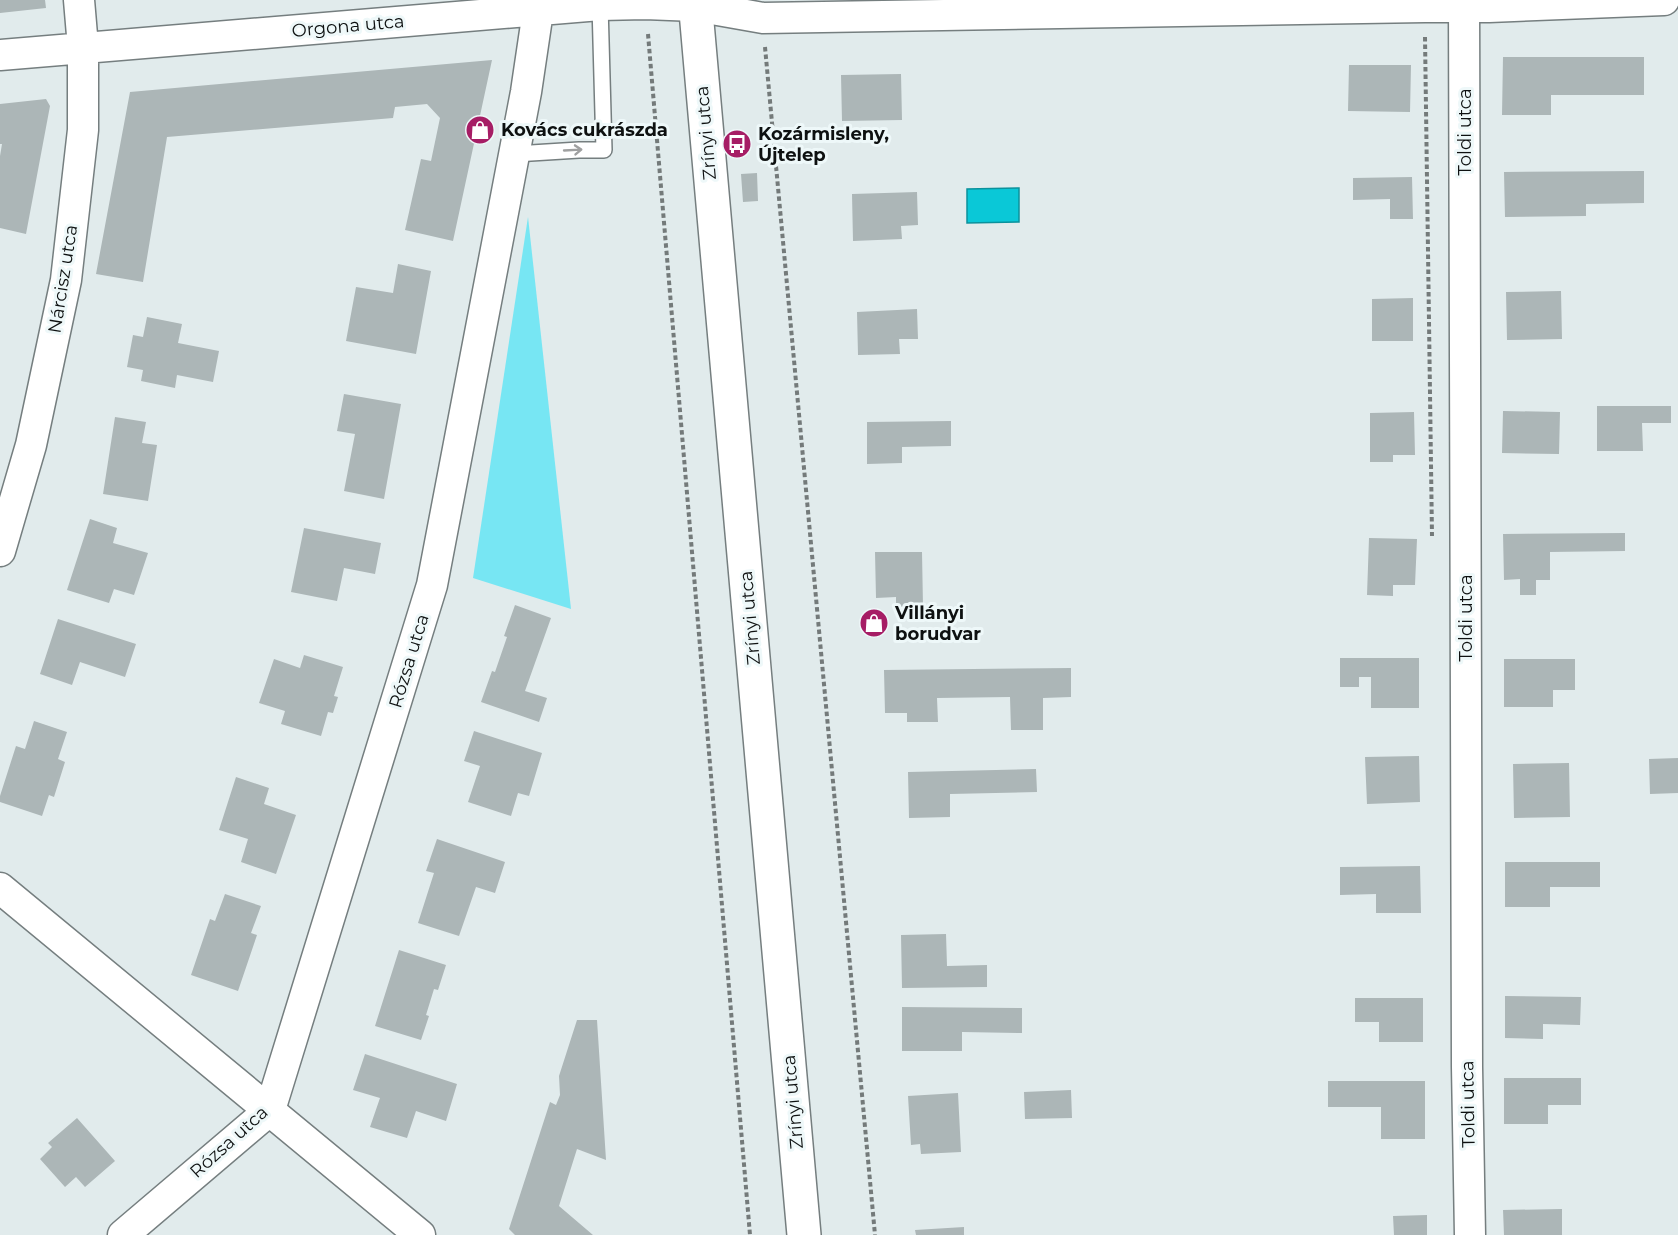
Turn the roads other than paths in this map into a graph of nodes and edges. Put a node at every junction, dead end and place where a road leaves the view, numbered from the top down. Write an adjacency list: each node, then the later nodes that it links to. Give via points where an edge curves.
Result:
1 (80, 0): 7 (street, Nárcisz utca)
2 (1665, 0): 5 (street, Orgona utca, via 1489,7)
3 (600, 3): 4 (street, Orgona utca); 6 (street, Orgona utca); 9 (lane, one-way to 3, via 604,150)
4 (695, 3): 5 (street, Orgona utca, via 763,18); 15 (main road, Zrínyi utca)
5 (1464, 3): 16 (street, Toldi utca)
6 (538, 11): 7 (street, Orgona utca); 9 (street, Rózsa utca)
7 (83, 47): 8 (street, Orgona utca); 10 (street, Nárcisz utca, via 83,130 66,280 31,445)
8 (0, 55)
9 (514, 154): 12 (street, Rózsa utca, via 432,585)
10 (0, 551)
11 (0, 888): 12 (street)
12 (270, 1110): 13 (street, Rózsa utca); 14 (street)
13 (123, 1235)
14 (420, 1235)
15 (804, 1235)
16 (1470, 1235)

